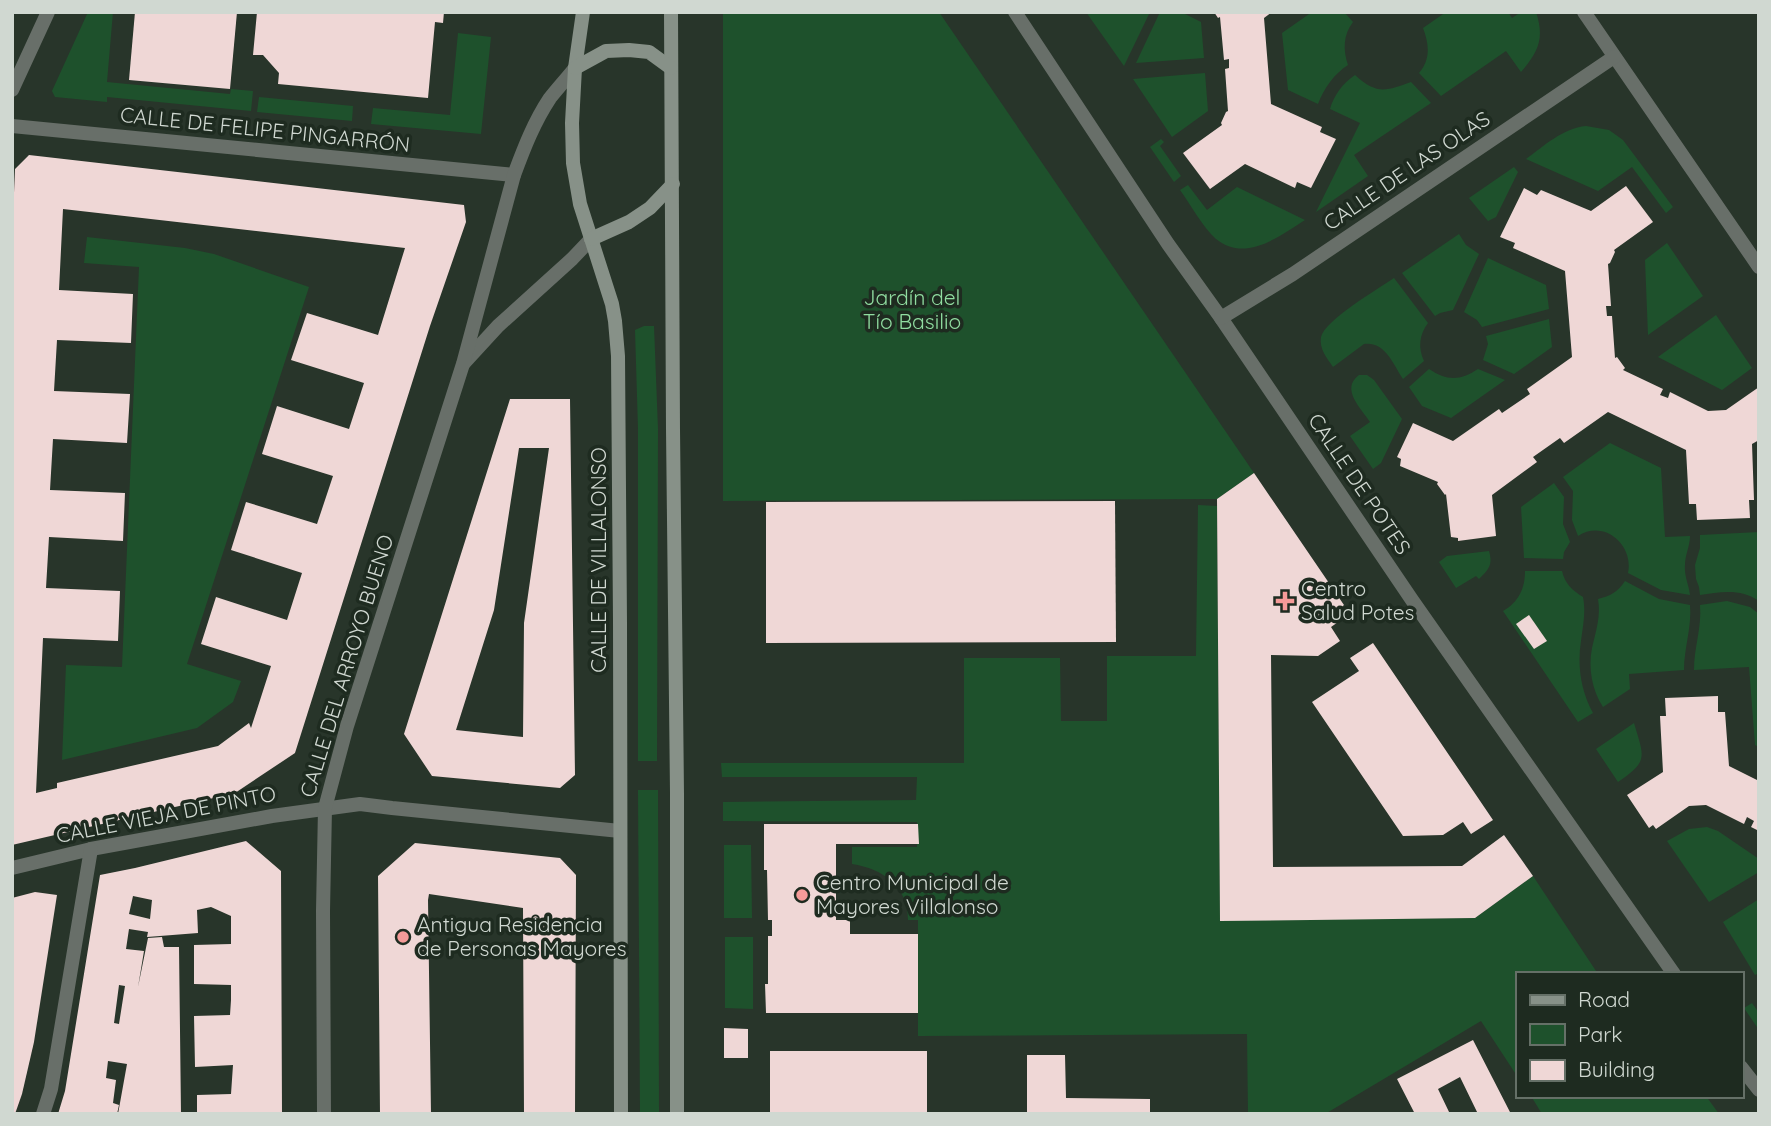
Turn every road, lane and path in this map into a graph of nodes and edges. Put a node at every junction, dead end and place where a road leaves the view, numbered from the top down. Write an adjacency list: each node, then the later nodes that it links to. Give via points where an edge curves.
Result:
1 (48, 12): 9 (street)
2 (583, 12): 7 (main road, CALLE DE VILLALONSO)
3 (671, 12): 8 (main road)
4 (1015, 12): 15 (street, CALLE DE POTES)
5 (1584, 12): 6 (street)
6 (1614, 57): 14 (street); 15 (street, CALLE DE LAS OLAS)
7 (575, 68): 8 (main road, via 606,51 629,50 649,52); 11 (street, CALLE DEL ARROYO BUENO, via 536,122); 13 (main road, CALLE DE VILLALONSO, via 573,163)
8 (671, 68): 12 (main road)
9 (12, 90)
10 (12, 126): 11 (street, CALLE DE FELIPE PINGARRÓN)
11 (514, 175): 16 (street, CALLE DEL ARROYO BUENO)
12 (673, 184): 13 (main road, via 650,208); 27 (main road)
13 (591, 239): 16 (street, CALLE DEL ARROYO BUENO); 18 (main road, CALLE DE VILLALONSO, via 612,304 618,356)
14 (1759, 267)
15 (1221, 318): 21 (street, CALLE DE POTES)
16 (463, 364): 17 (street, CALLE DEL ARROYO BUENO)
17 (325, 808): 18 (street, CALLE VIEJA DE PINTO, via 360,804); 19 (street, CALLE VIEJA DE PINTO); 25 (street, CALLE DEL ARROYO BUENO)
18 (620, 831): 26 (main road, CALLE DE VILLALONSO)
19 (91, 849): 20 (street, CALLE VIEJA DE PINTO); 24 (street)
20 (12, 867)
21 (1673, 972)
22 (1743, 1070): 23 (street)
23 (1759, 1090)
24 (43, 1114)
25 (324, 1114)
26 (621, 1114)
27 (677, 1114)

